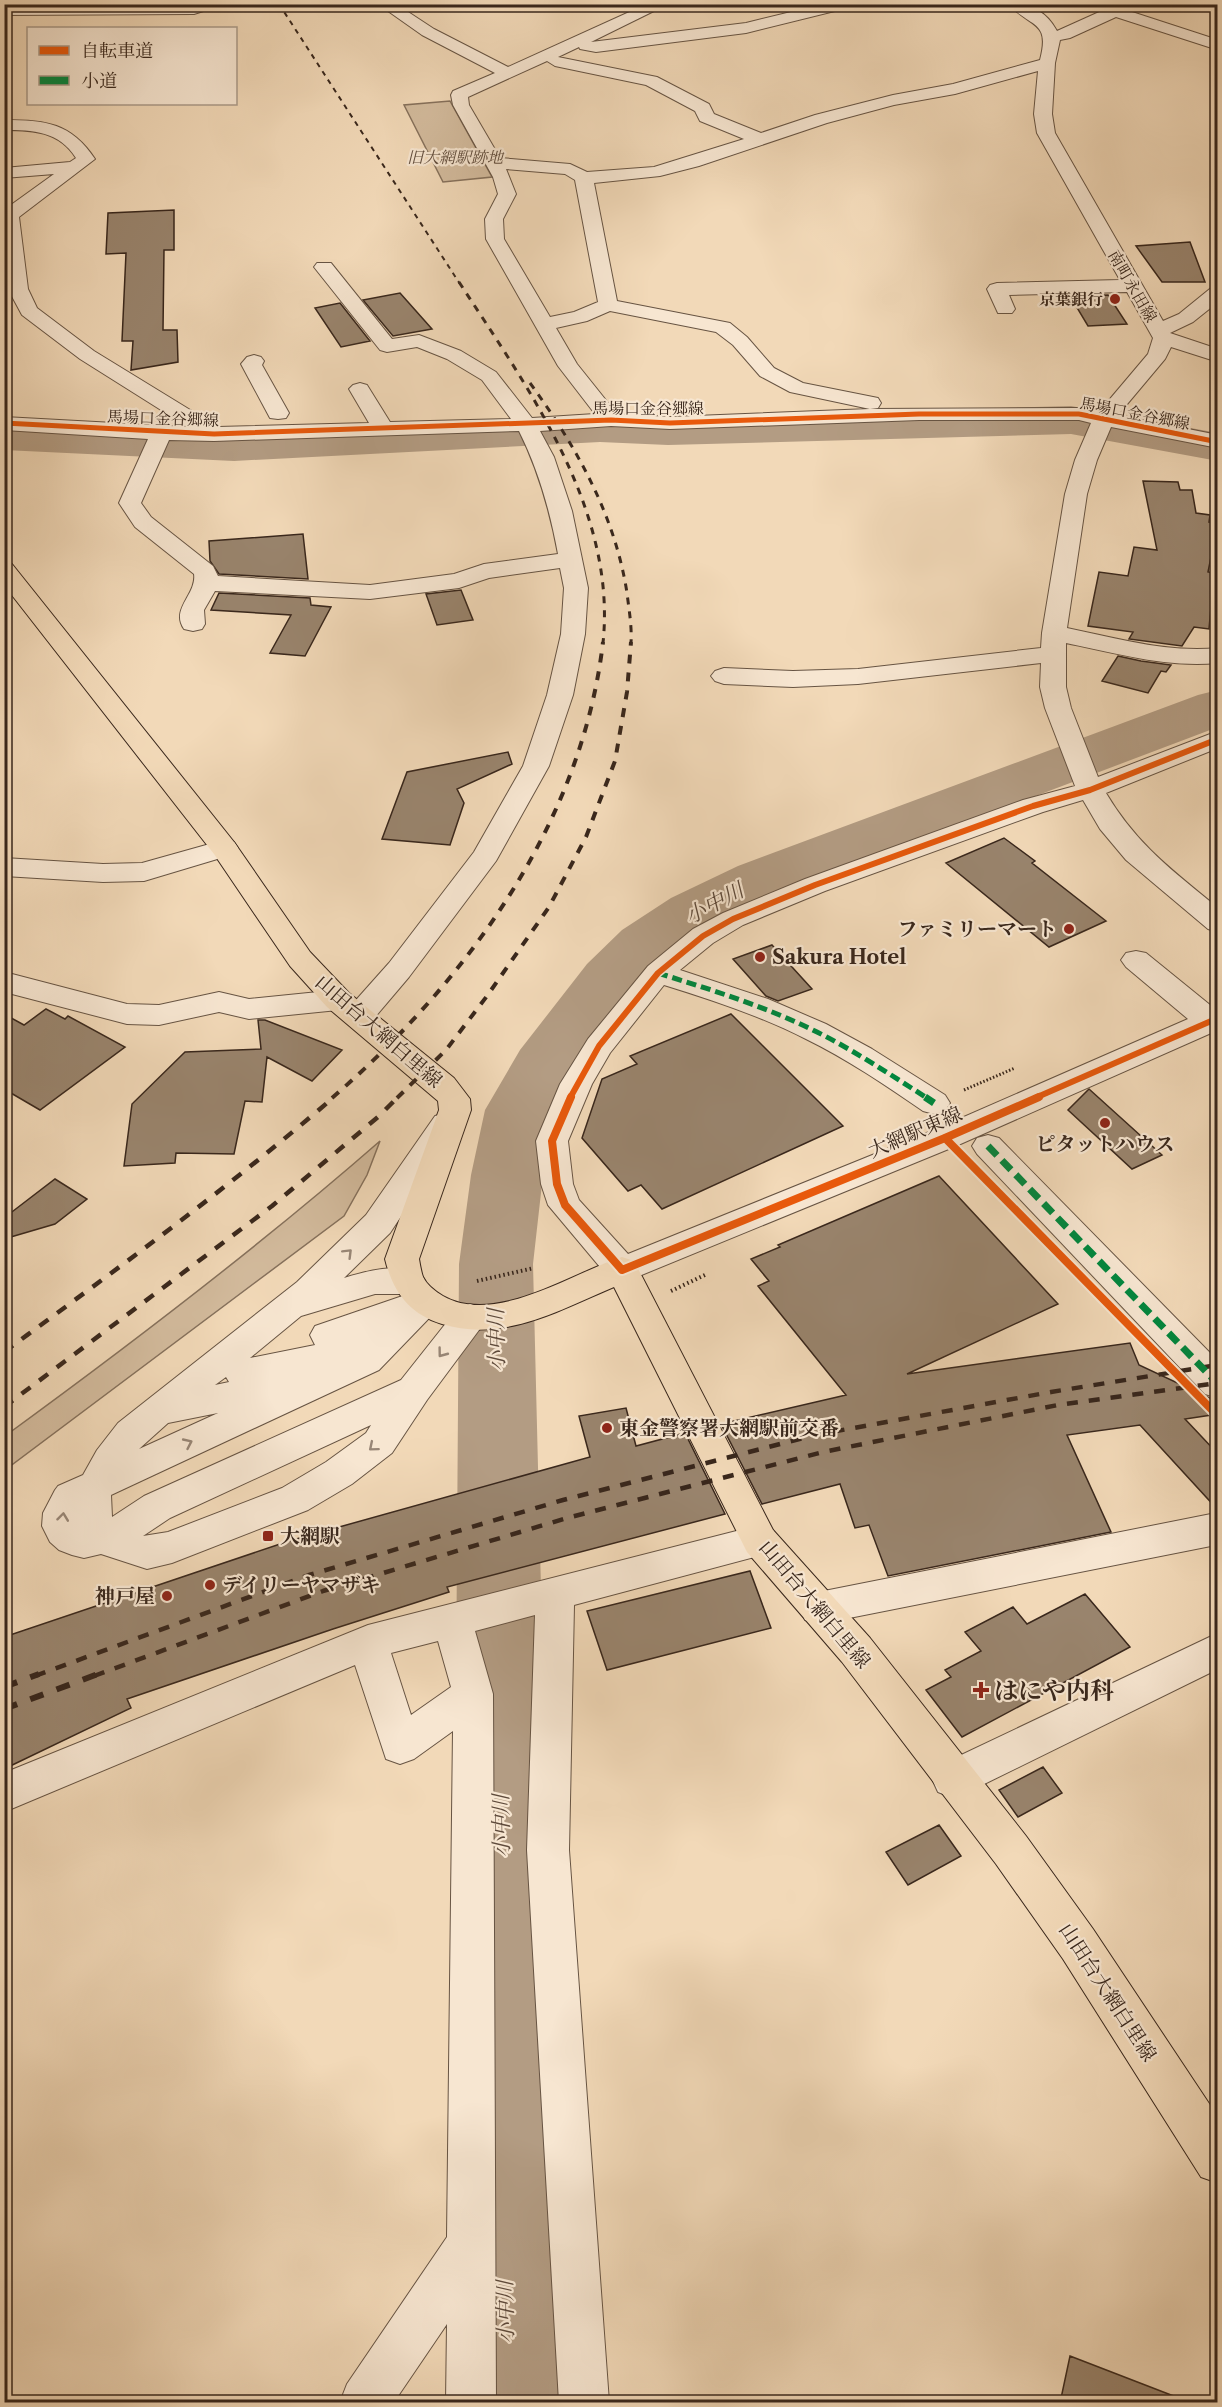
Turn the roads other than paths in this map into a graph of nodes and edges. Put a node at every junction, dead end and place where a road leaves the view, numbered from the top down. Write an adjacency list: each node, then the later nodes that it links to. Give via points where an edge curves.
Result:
1 (211, 4): 7 (street, via 194,9)
2 (385, 4): 13 (street, via 428,32)
3 (661, 4): 9 (street)
4 (846, 4): 9 (street, via 696,36 596,47)
5 (1016, 4): 8 (street, via 1044,21)
6 (1124, 8): 8 (street); 10 (street)
7 (4, 9)
8 (1052, 37): 12 (street, 南町永田線)
9 (573, 44): 11 (street)
10 (1218, 45)
11 (541, 58): 13 (street); 17 (street, via 651,81 703,108 706,117)
12 (1047, 63): 17 (street); 24 (street, 南町永田線, via 1043,114 1046,133)
13 (508, 73): 18 (street, via 459,95)
14 (4, 125): 15 (street, via 39,126)
15 (61, 132): 16 (street); 19 (street, via 78,145 86,159)
16 (4, 133)
17 (759, 138): 21 (street, via 654,172)
18 (494, 163): 21 (street, via 570,169); 28 (street, via 507,194 494,219 495,239)
19 (74, 168): 20 (street); 22 (street)
20 (4, 173)
21 (584, 178): 26 (street)
22 (11, 210): 41 (street, via 18,289 29,311 87,355)
23 (324, 267): 38 (street, via 387,346 419,341 454,355 489,376)
24 (1133, 286): 27 (street, via 997,289); 29 (street, 南町永田線)
25 (1218, 292): 29 (street)
26 (608, 305): 28 (street, via 580,317); 34 (street, via 723,327 767,372 797,388)
27 (1005, 309)
28 (543, 325): 36 (street, via 568,366)
29 (1161, 334): 30 (street); 35 (street, 南町永田線, via 1158,356)
30 (1218, 356)
31 (254, 361): 33 (street, via 251,364)
32 (360, 389): 39 (street)
33 (278, 413)
34 (919, 414): 35 (street, 馬場口金谷郷線, via 1079,414); 36 (street, 馬場口金谷郷線, via 670,423)
35 (1104, 419): 42 (street, 馬場口金谷郷線); 47 (street, 南町永田線, via 1076,494)
36 (611, 420): 38 (street, 馬場口金谷郷線)
37 (4, 423): 40 (street, 馬場口金谷郷線)
38 (526, 424): 39 (street, 馬場口金谷郷線); 43 (street, via 543,458 561,512)
39 (383, 428): 41 (street, 馬場口金谷郷線)
40 (161, 433): 41 (street, 馬場口金谷郷線); 45 (street, via 130,503 143,522 205,571)
41 (214, 434)
42 (1218, 442)
43 (570, 560): 45 (street, via 484,571 459,581 370,592); 58 (street, via 576,588 573,634 560,695 536,766 486,855 399,970)
44 (4, 569): 52 (main road, 山田台大網白里線)
45 (207, 583): 46 (street, via 192,610)
46 (193, 624)
47 (1054, 643): 48 (street, via 1194,657); 49 (street, via 968,665 860,676); 51 (street, 南町永田線, via 1053,687)
48 (1218, 655)
49 (724, 676)
50 (1218, 739): 51 (street)
51 (1083, 771): 54 (street, 南町永田線, via 1110,823 1136,854); 56 (street, via 1033,806 733,919 703,936)
52 (224, 848): 53 (street, via 144,872); 58 (main road, 山田台大網白里線, via 300,959)
53 (4, 867)
54 (1218, 923)
55 (1137, 960): 59 (street)
56 (658, 973): 60 (street, via 814,1030); 63 (street, via 599,1046 576,1084 552,1141 557,1184 565,1205)
57 (4, 985): 58 (street, via 127,1014 159,1015 219,1002 249,1009)
58 (349, 1008): 61 (main road, 山田台大網白里線, via 443,1086 454,1099)
59 (1214, 1019): 63 (street, 大網駅東線, via 945,1138)
60 (934, 1103)
61 (455, 1110): 64 (main road, via 402,1259); 65 (street, one-way to 61, via 378,1224)
62 (988, 1146): 71 (street)
63 (622, 1270): 66 (main road, via 504,1315); 78 (main road, 山田台大網白里線)
64 (416, 1292): 65 (street, via 375,1281); 66 (main road, via 445,1312); 67 (street); 68 (street); 69 (street, via 333,1334)
65 (290, 1307): 67 (street)
66 (470, 1317): 72 (street, one-way to 72)
67 (261, 1329): 69 (street)
68 (398, 1331): 70 (street, via 310,1360); 72 (street, via 367,1360)
69 (228, 1356): 70 (street)
70 (193, 1383): 73 (street)
71 (1218, 1384)
72 (377, 1393): 73 (street); 74 (street, one-way to 72); 76 (street); 76 (street, one-way to 76, via 379,1443 339,1473 295,1498 172,1547 147,1553 116,1544)
73 (157, 1412): 75 (street, via 131,1432)
74 (135, 1467): 75 (street); 76 (street, via 119,1484 114,1499)
75 (98, 1484): 76 (street, one-way to 75, via 84,1542 70,1538 62,1529 63,1508 71,1497)
76 (120, 1527)
77 (1211, 1530): 80 (street)
78 (760, 1541): 79 (street); 80 (main road, 山田台大網白里線)
79 (555, 1594): 81 (street); 91 (street, via 548,1850)
80 (819, 1608): 85 (main road, 山田台大網白里線, via 856,1650)
81 (452, 1619): 82 (street); 84 (street)
82 (368, 1642): 84 (street, via 400,1746); 86 (street)
83 (1218, 1650): 85 (street)
84 (473, 1694): 88 (street)
85 (954, 1779): 87 (main road, 山田台大網白里線, via 1078,1944)
86 (4, 1793)
87 (1218, 2160)
88 (470, 2246): 89 (street); 90 (street)
89 (365, 2403)
90 (471, 2403)
91 (584, 2403)

